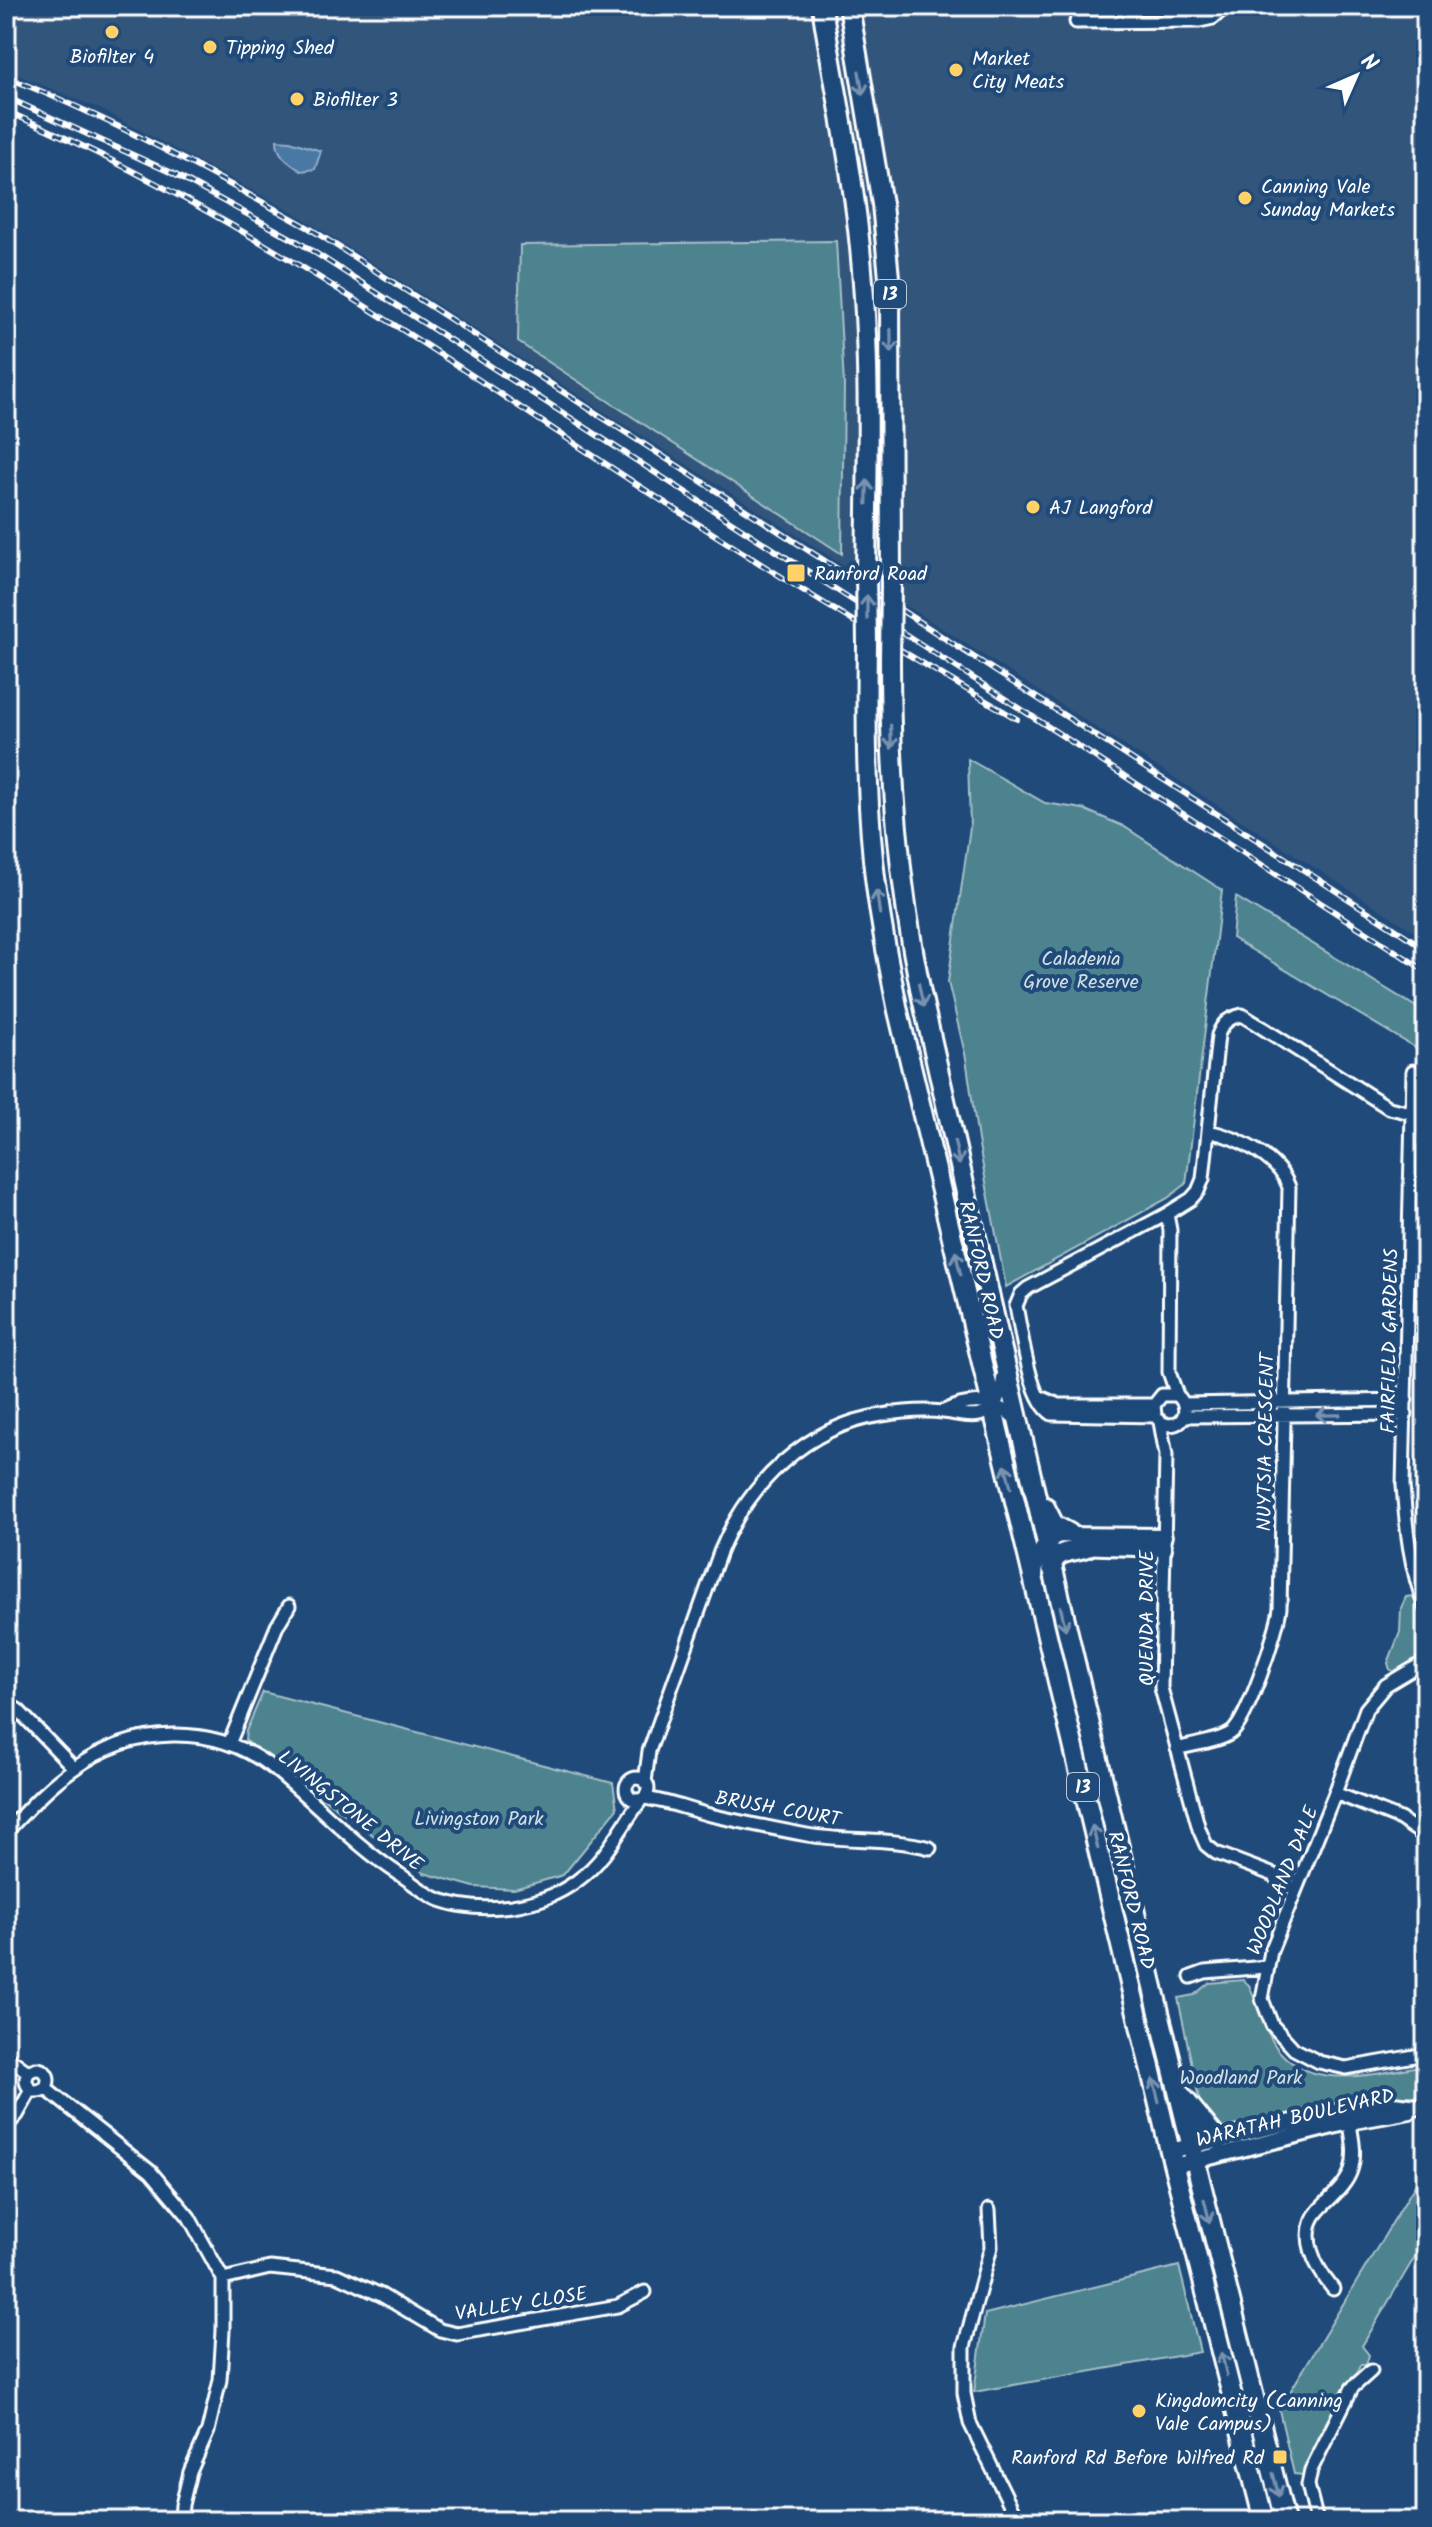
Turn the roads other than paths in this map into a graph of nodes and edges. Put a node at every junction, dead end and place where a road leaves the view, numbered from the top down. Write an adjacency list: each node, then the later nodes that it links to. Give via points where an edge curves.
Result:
1 (822, 6): 16 (main road, RANFORD ROAD / 13, one-way to 1, bridge, via 879,908 866,722 864,296 853,188)
2 (849, 6): 11 (main road, RANFORD ROAD / 13, one-way to 11, bridge, via 882,204 890,288 893,810 908,925)
3 (1226, 6): 4 (street, via 1213,18 1199,21)
4 (1076, 22)
5 (1413, 1071): 6 (street, FAIRFIELD GARDENS)
6 (1411, 1113): 7 (street, via 1389,1108 1242,1015 1231,1017 1218,1035); 14 (street, FAIRFIELD GARDENS)
7 (1208, 1131): 8 (street, via 1198,1191); 15 (street, NUYTSIA CRESCENT, via 1235,1139 1275,1165 1289,1187)
8 (1167, 1214): 9 (street); 10 (street)
9 (1152, 1222): 10 (street); 18 (street, via 1028,1288 1016,1306 1037,1395 1059,1405)
10 (1168, 1240): 12 (street)
11 (1005, 1357): 16 (street, via 1001,1393); 21 (main road, RANFORD ROAD / 13)
12 (1169, 1372): 13 (street); 17 (street)
13 (1162, 1395): 17 (street); 18 (street)
14 (1406, 1400): 15 (street); 19 (street, FAIRFIELD GARDENS)
15 (1284, 1402): 17 (street); 20 (street, NUYTSIA CRESCENT)
16 (988, 1404): 21 (street, via 1011,1415); 24 (main road, RANFORD ROAD / 13, one-way to 16); 37 (street, via 979,1415 881,1415 843,1427 816,1439 768,1475 730,1527)
17 (1180, 1410): 18 (street); 20 (street); 22 (street, QUENDA DRIVE)
18 (1156, 1414): 22 (street, QUENDA DRIVE)
19 (1406, 1414): 20 (street, one-way to 20); 32 (street, FAIRFIELD GARDENS, via 1407,1535)
20 (1284, 1415): 36 (street, NUYTSIA CRESCENT, via 1275,1636 1240,1724 1227,1735)
21 (1021, 1427): 23 (main road, RANFORD ROAD / 13)
22 (1166, 1455): 27 (street, QUENDA DRIVE)
23 (1031, 1471): 25 (main road, via 1049,1519); 26 (main road, RANFORD ROAD / 13)
24 (1019, 1522): 26 (street); 30 (main road, RANFORD ROAD / 13)
25 (1069, 1533): 26 (street); 27 (street)
26 (1046, 1542): 28 (street); 29 (main road, RANFORD ROAD / 13); 30 (street)
27 (1164, 1543): 28 (street); 36 (street, QUENDA DRIVE, via 1161,1688)
28 (1087, 1547): 29 (main road, via 1061,1553)
29 (1052, 1568): 54 (main road, RANFORD ROAD / 13, one-way to 54)
30 (1034, 1585): 61 (main road, RANFORD ROAD / 13, one-way to 30)
31 (289, 1606): 35 (street)
32 (1426, 1609)
33 (1426, 1661): 42 (street, WOODLAND DALE, via 1386,1685 1366,1709)
34 (6, 1703): 38 (street)
35 (229, 1744): 38 (street, LIVINGSTONE DRIVE, via 174,1734 135,1738); 43 (street, LIVINGSTONE DRIVE, via 272,1768 389,1867 439,1900 489,1909 541,1902 579,1879 612,1845)
36 (1177, 1749): 47 (street, QUENDA DRIVE, via 1206,1845)
37 (649, 1751): 39 (street); 40 (street)
38 (74, 1768): 44 (street, LIVINGSTONE DRIVE)
39 (631, 1779): 40 (street, via 641,1779); 41 (street)
40 (645, 1792): 41 (street, via 632,1800); 43 (street, LIVINGSTONE DRIVE); 46 (street, BRUSH COURT, via 706,1814 788,1832)
41 (626, 1793): 43 (street, LIVINGSTONE DRIVE)
42 (1335, 1793): 45 (street, via 1400,1819); 47 (street, WOODLAND DALE)
43 (624, 1822)
44 (6, 1832)
45 (1426, 1837)
46 (930, 1848)
47 (1298, 1884): 48 (street, WOODLAND DALE)
48 (1266, 1967): 49 (street); 50 (street, WOODLAND DALE, via 1262,1999 1272,2025 1294,2049 1346,2068)
49 (1191, 1977)
50 (1426, 2054)
51 (6, 2056): 52 (street)
52 (28, 2072): 53 (street, via 45,2072); 55 (street, via 25,2082)
53 (45, 2088): 55 (street); 63 (street, via 151,2172 189,2217)
54 (1177, 2089): 59 (main road); 60 (main road, RANFORD ROAD / 13)
55 (31, 2090): 58 (street)
56 (1426, 2108): 57 (street, WARATAH BOULEVARD)
57 (1348, 2116): 59 (street, WARATAH BOULEVARD); 60 (street, WARATAH BOULEVARD); 64 (street, via 1351,2171 1316,2213 1308,2234 1314,2260)
58 (6, 2126)
59 (1218, 2140): 60 (street, WARATAH BOULEVARD)
60 (1193, 2154): 61 (street, WARATAH BOULEVARD); 70 (main road, RANFORD ROAD / 13, one-way to 70)
61 (1172, 2159): 69 (main road, RANFORD ROAD / 13, one-way to 61)
62 (989, 2210): 68 (street, via 991,2247 964,2347 964,2393 970,2423)
63 (223, 2279): 65 (street, VALLEY CLOSE, via 270,2268 337,2275 457,2334 618,2306); 67 (street, via 220,2380 208,2431 190,2472)
64 (1333, 2289)
65 (645, 2292)
66 (1371, 2371): 71 (street, via 1352,2388 1311,2470 1308,2485)
67 (181, 2521)
68 (1018, 2521)
69 (1264, 2521)
70 (1285, 2521)
71 (1317, 2521)

